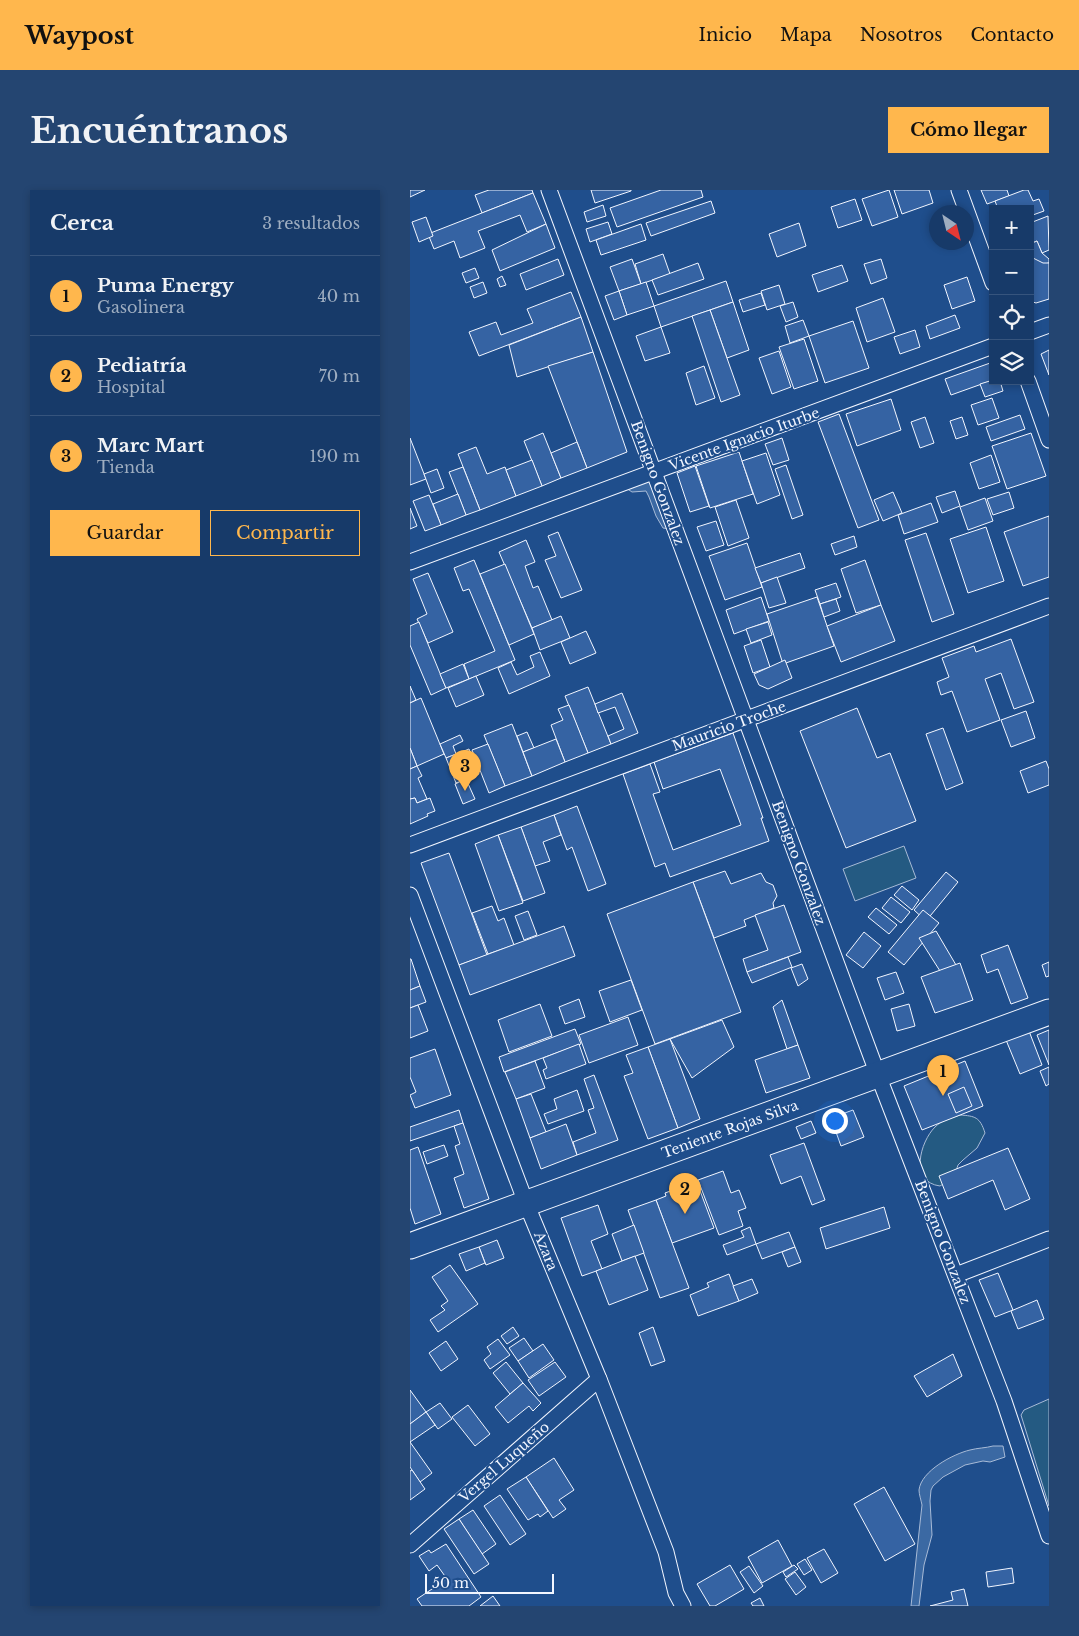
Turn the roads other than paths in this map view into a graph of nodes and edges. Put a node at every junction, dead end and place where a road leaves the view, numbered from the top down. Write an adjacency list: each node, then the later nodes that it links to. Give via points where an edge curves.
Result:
1 (549, 190): 9 (street, Benigno Gonzalez)
2 (958, 190): 3 (street)
3 (989, 272)
4 (1049, 325): 5 (street)
5 (1034, 331)
6 (989, 347): 9 (street, Vicente Ignacio Iturbe)
7 (1029, 385): 8 (street)
8 (1049, 440)
9 (654, 472): 10 (street, Vicente Ignacio Iturbe); 12 (street, Benigno Gonzalez)
10 (410, 562)
11 (1049, 606): 12 (street, Mauricio Troche)
12 (746, 720): 13 (street, Mauricio Troche); 16 (street, Benigno Gonzalez)
13 (410, 845)
14 (410, 895): 17 (street, Azara)
15 (1049, 1012): 16 (main road, Teniente Rojas Silva)
16 (878, 1075): 17 (main road, Teniente Rojas Silva); 20 (street, Benigno Gonzalez)
17 (526, 1203): 19 (main road, Teniente Rojas Silva); 21 (street, Azara)
18 (1049, 1239): 20 (street)
19 (410, 1246)
20 (956, 1276): 22 (street, Benigno Gonzalez, via 1006,1406)
21 (599, 1379): 23 (street, Vergel Luqueño); 24 (street, Azara, via 666,1552)
22 (1049, 1536)
23 (410, 1545)
24 (683, 1606)

